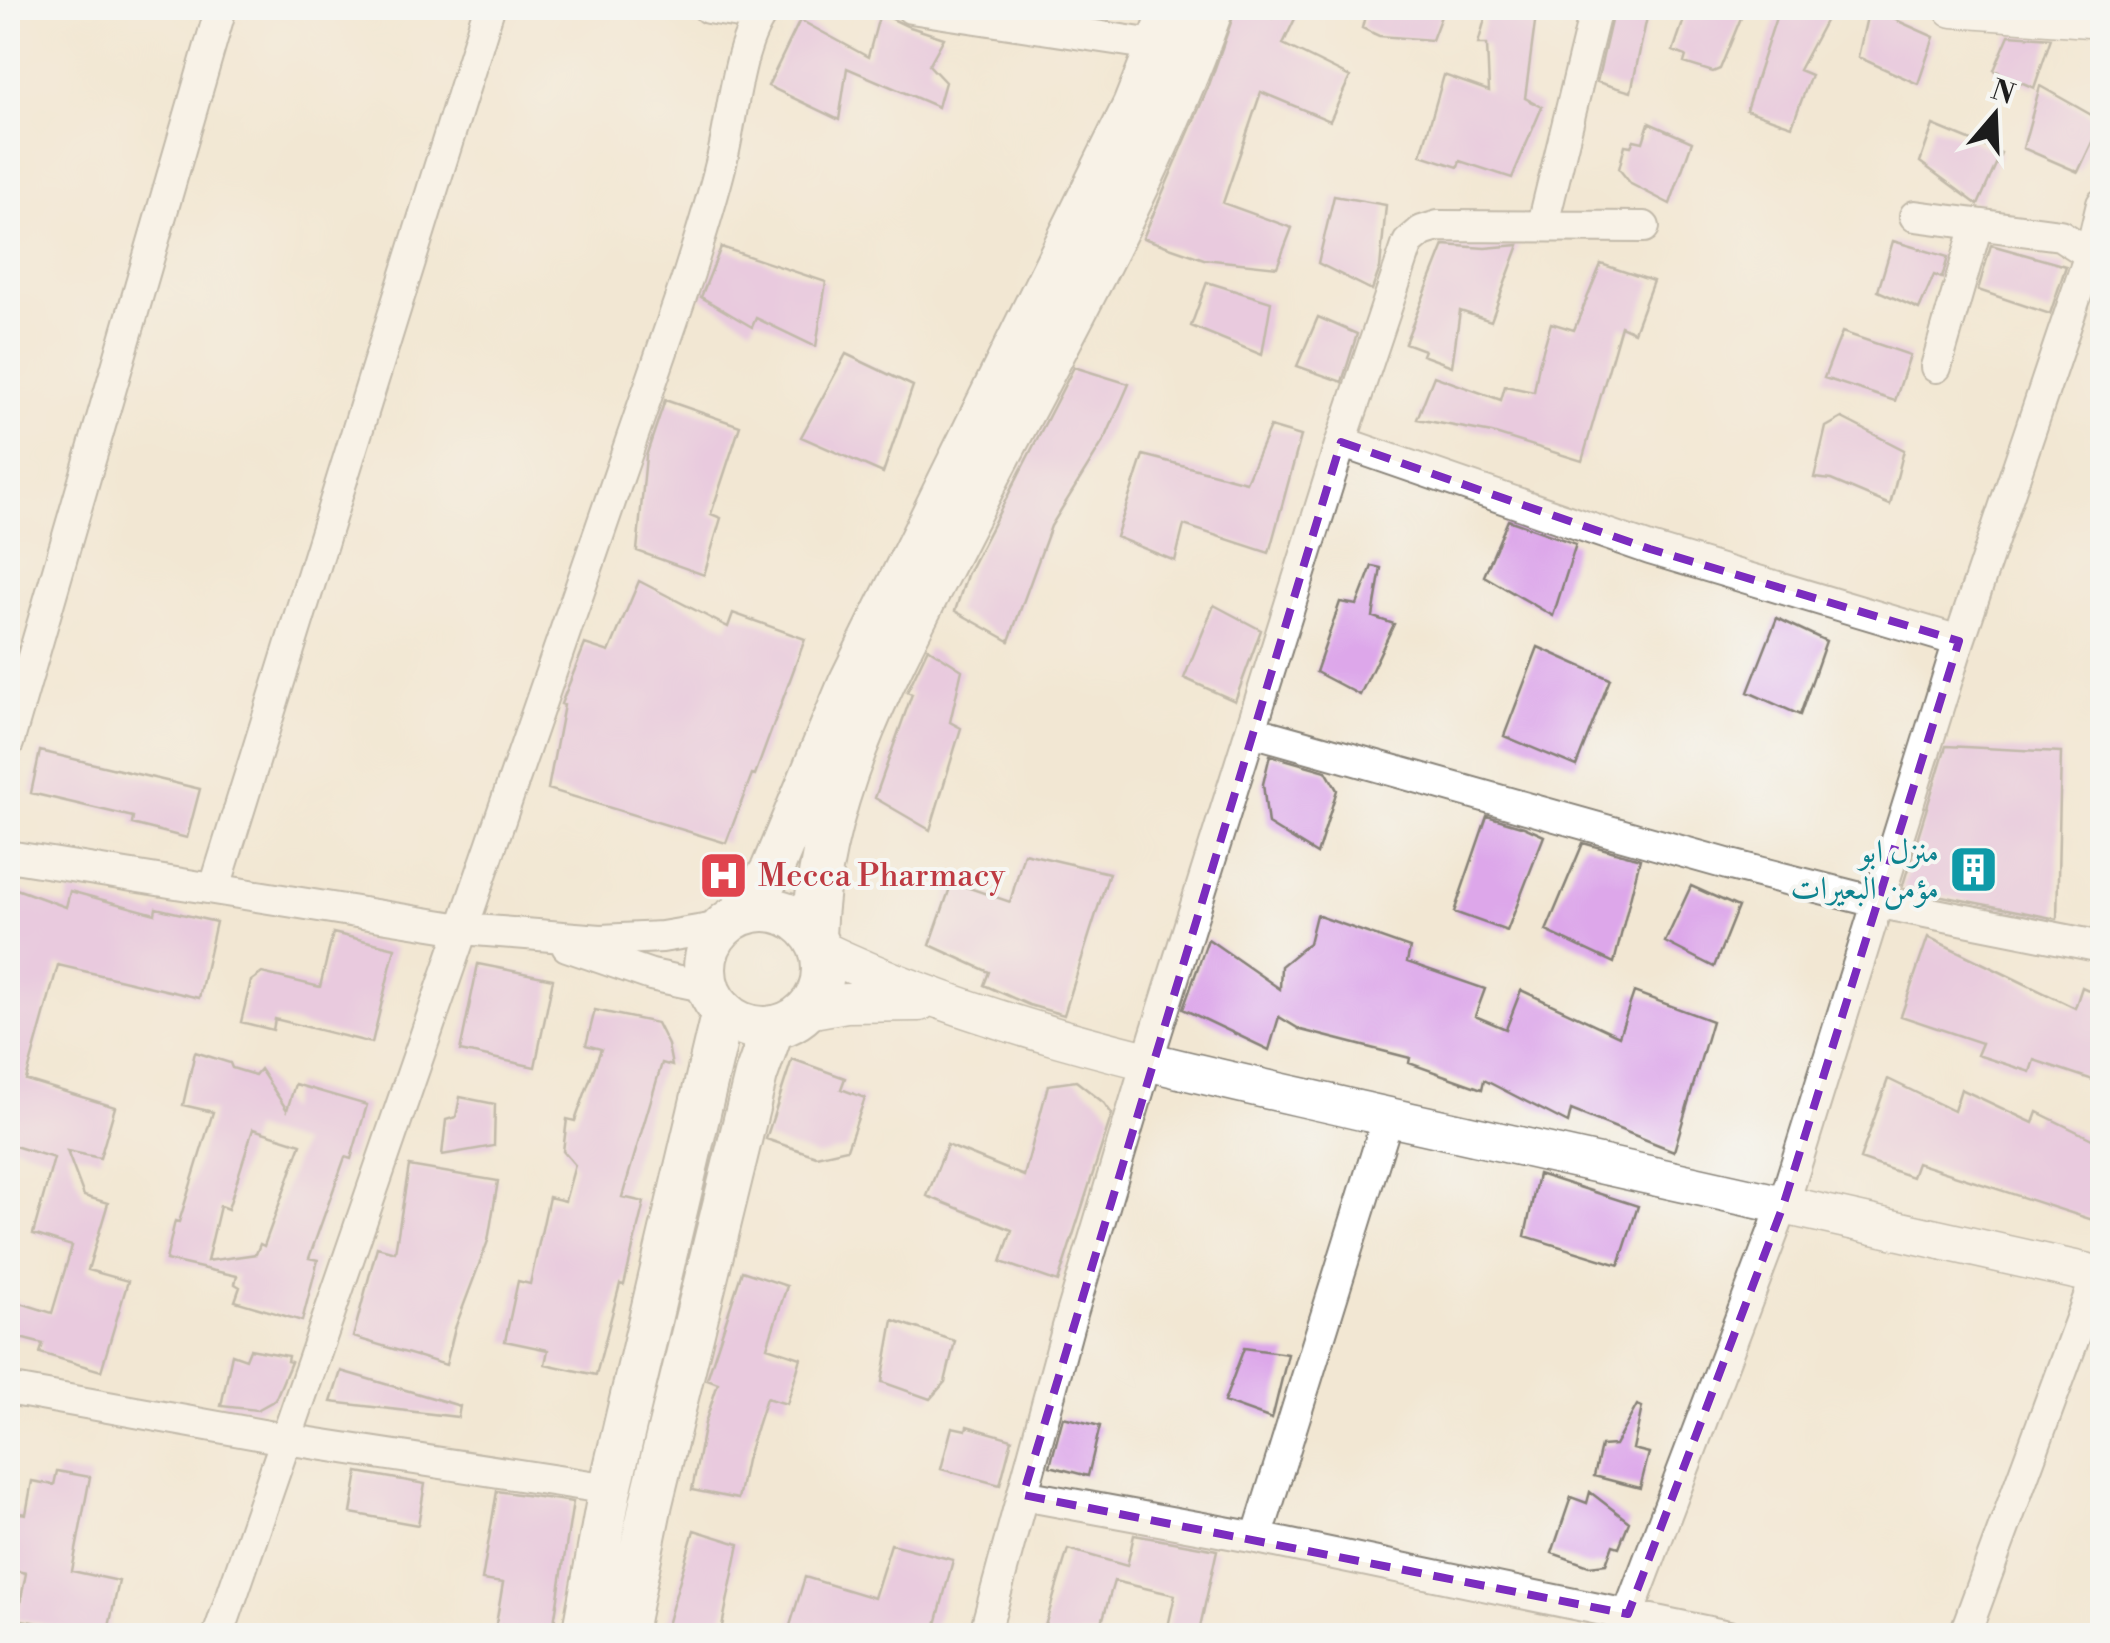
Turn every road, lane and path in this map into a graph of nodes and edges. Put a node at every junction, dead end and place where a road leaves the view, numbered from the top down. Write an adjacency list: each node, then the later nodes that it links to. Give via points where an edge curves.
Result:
1 (220, 8): 21 (street)
2 (489, 8): 25 (street)
3 (708, 8): 8 (street)
4 (911, 8): 10 (street)
5 (1212, 8): 24 (main road, via 1168,121 1093,276 876,696)
6 (1596, 8): 13 (street)
7 (1953, 8): 9 (street)
8 (762, 12): 28 (street, via 748,41 689,273)
9 (2102, 19)
10 (1167, 26): 23 (main road, via 1134,106 849,685)
11 (2102, 204): 16 (street)
12 (1915, 216): 14 (street)
13 (1543, 224): 15 (street); 18 (street, via 1438,226 1408,243)
14 (1977, 225): 16 (street, via 2060,236); 17 (street)
15 (1644, 227)
16 (2096, 256): 19 (street)
17 (1936, 366)
18 (1340, 442): 19 (street, via 1650,548); 20 (street)
19 (1959, 641): 26 (street)
20 (1252, 731): 26 (street); 35 (street)
21 (8, 743)
22 (8, 856): 25 (street)
23 (772, 870): 24 (main road); 27 (main road)
24 (818, 881): 30 (main road)
25 (216, 887): 28 (street)
26 (1880, 903): 31 (street); 39 (street)
27 (730, 922): 29 (street, via 662,936); 30 (main road, via 754,910 788,914); 32 (main road, via 710,945 705,966)
28 (462, 929): 29 (street); 42 (street)
29 (541, 936): 32 (street)
30 (817, 943): 33 (street); 34 (main road, via 822,982)
31 (2102, 947)
32 (716, 999): 34 (main road, via 738,1022 755,1027); 36 (main road)
33 (966, 1010): 34 (street, via 886,1000); 35 (street)
34 (790, 1018): 37 (main road)
35 (1148, 1062): 38 (street); 44 (street)
36 (712, 1066): 37 (main road, via 731,1056); 43 (main road)
37 (756, 1075): 49 (main road)
38 (1388, 1117): 39 (street); 45 (street)
39 (1782, 1206): 40 (street); 46 (street)
40 (2100, 1275): 52 (street)
41 (8, 1388): 42 (street)
42 (286, 1439): 43 (street); 47 (street)
43 (610, 1489): 48 (main road)
44 (1023, 1496): 45 (street); 50 (street)
45 (1257, 1538): 46 (street)
46 (1624, 1625): 51 (street)
47 (218, 1636)
48 (583, 1636)
49 (624, 1636)
50 (984, 1636)
51 (1728, 1636)
52 (1964, 1636)

